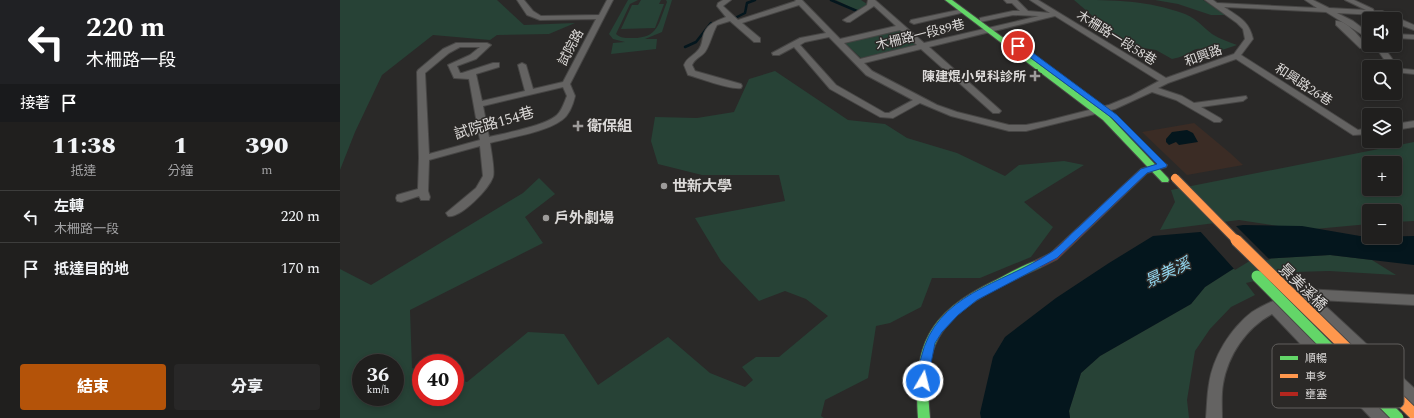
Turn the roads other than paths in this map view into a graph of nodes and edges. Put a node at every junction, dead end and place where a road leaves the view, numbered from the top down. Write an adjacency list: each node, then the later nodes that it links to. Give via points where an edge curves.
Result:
1 (520, 0): 22 (street, via 530,13 540,18)
2 (610, 0): 22 (street, 試院路)
3 (728, 0): 23 (street, via 720,4)
4 (872, 0): 24 (street, via 870,6); 28 (street)
5 (948, 0): 17 (main road)
6 (957, 0): 25 (main road)
7 (1007, 0): 20 (street, via 1014,1)
8 (1033, 0): 21 (street, 木柵路一段58巷)
9 (1208, 0): 14 (street, 和興路)
10 (1259, 0): 15 (street)
11 (1308, 0): 16 (street)
12 (1348, 0): 19 (street)
13 (800, 1): 23 (street); 33 (street, 和興路)
14 (1215, 5): 15 (street); 43 (street, 和興路, via 1240,21 1247,29 1249,39)
15 (1272, 7): 16 (street)
16 (1326, 10): 18 (street); 31 (street); 32 (street)
17 (963, 11): 26 (street); 30 (main road)
18 (1362, 12)
19 (1377, 12)
20 (1026, 13): 21 (street, 木柵路一段58巷); 25 (street, 木柵路一段58巷, via 1012,13)
21 (1056, 14): 30 (street, 木柵路一段58巷); 50 (street, 木柵路一段58巷)
22 (601, 17): 51 (street, 試院路)
23 (734, 20): 37 (street); 52 (street, via 714,24 702,51 690,60 688,65 691,73)
24 (847, 20)
25 (983, 20): 30 (main road)
26 (914, 22)
27 (1402, 23): 29 (street)
28 (902, 27): 38 (street); 40 (street)
29 (1414, 28)
30 (992, 29): 40 (street, 木柵路一段89巷); 60 (main road)
31 (1362, 31)
32 (1350, 32): 34 (street); 41 (street)
33 (831, 34): 38 (street, 和興路); 39 (street)
34 (1362, 34)
35 (1402, 36): 36 (street)
36 (1414, 37)
37 (757, 40)
38 (838, 42): 44 (street, 和興路)
39 (796, 44): 42 (street); 56 (street, via 833,87 883,115 890,116)
40 (923, 46): 44 (street, 木柵路一段89巷); 61 (street)
41 (1362, 46)
42 (776, 53)
43 (1237, 56): 50 (street, 和興路); 65 (street, 和興路26巷, via 1356,133)
44 (857, 62): 56 (street, 和興路, via 869,74)
45 (496, 65): 49 (street)
46 (522, 65): 54 (street)
47 (1402, 69): 48 (street)
48 (1414, 72)
49 (463, 76): 57 (street, via 473,76); 67 (street, via 457,76 452,65 474,57 488,45 459,45 446,51 421,72)
50 (1165, 81): 53 (street, 和興路)
51 (566, 84): 54 (street); 59 (street, 試院路, via 571,96)
52 (738, 86)
53 (1152, 89): 58 (street, via 1179,98); 60 (street, 和興路)
54 (530, 92): 57 (street)
55 (1243, 98): 58 (street)
56 (919, 100): 60 (street, 和興路, via 954,114 1009,128 1026,128)
57 (478, 105): 66 (street)
58 (1192, 106): 62 (street)
59 (567, 108): 66 (street, 試院路154巷, via 558,118 539,127)
60 (1101, 110): 68 (main road, 景美溪橋, via 1115,116); 69 (main road)
61 (996, 111)
62 (1216, 120)
63 (1414, 124): 64 (street)
64 (1402, 126)
65 (1362, 132)
66 (485, 142): 67 (street, 試院路154巷); 71 (street, via 488,176 480,190)
67 (424, 158): 70 (street, via 424,194)
68 (1163, 165): 69 (main road); 79 (main road, 景美溪橋, bridge)
69 (1153, 168): 72 (main road); 87 (main road, via 1136,177 1054,256 973,297 938,328 930,343 924,368)
70 (401, 198)
71 (452, 213)
72 (1197, 214)
73 (1252, 271): 78 (main road, 景美溪橋, bridge)
74 (1305, 294): 75 (street); 76 (street); 80 (street)
75 (1414, 300)
76 (1273, 307): 77 (street); 88 (street, via 1246,325 1223,359 1216,384)
77 (1309, 344)
78 (1325, 344)
79 (1342, 344)
80 (1357, 344)
81 (1404, 388): 82 (street)
82 (1414, 398)
83 (1404, 404): 86 (main road, 景美溪橋, bridge)
84 (1371, 408): 89 (street)
85 (1388, 408): 90 (main road, 景美溪橋, bridge)
86 (1414, 414)
87 (924, 418)
88 (1214, 418)
89 (1381, 418)
90 (1398, 418)

